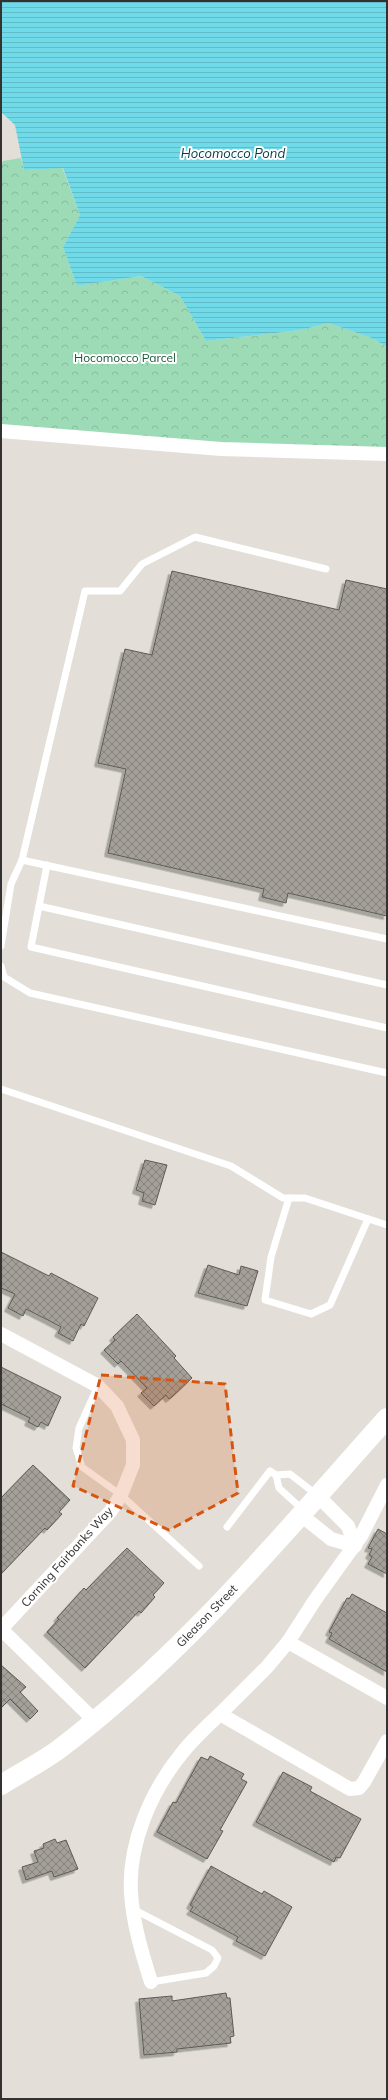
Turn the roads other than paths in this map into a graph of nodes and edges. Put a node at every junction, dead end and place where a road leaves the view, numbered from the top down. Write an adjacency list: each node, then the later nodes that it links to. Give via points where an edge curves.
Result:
1 (1, 431): 2 (street, via 221,449)
2 (387, 454)
3 (326, 569): 4 (lane, via 195,537 142,564 120,591 85,592)
4 (22, 860): 5 (lane); 8 (lane, via 11,884)
5 (47, 866): 6 (lane); 7 (lane)
6 (39, 906): 10 (lane); 11 (lane, via 31,948)
7 (387, 939)
8 (1, 946)
9 (1, 966): 12 (lane, via 4,977 30,993)
10 (387, 985)
11 (387, 1028)
12 (387, 1073)
13 (1, 1089): 14 (lane, via 231,1166 283,1198)
14 (289, 1198): 15 (lane, via 305,1198); 15 (lane, via 271,1257 265,1300 311,1314 330,1306)
15 (368, 1218): 16 (lane)
16 (387, 1225)
17 (1, 1334): 18 (street, Corning Fairbanks Way)
18 (98, 1386): 22 (street, Corning Fairbanks Way, via 117,1406 133,1440 133,1465); 22 (lane, via 79,1428 76,1448 82,1467)
19 (387, 1418): 23 (street, Gleason Street)
20 (276, 1475): 23 (lane, via 290,1474); 24 (lane, via 279,1488); 25 (lane, via 270,1471)
21 (387, 1485): 26 (street)
22 (121, 1495): 27 (lane); 28 (street, Corning Fairbanks Way, via 110,1512)
23 (317, 1496): 24 (street, Gleason Street); 26 (street, via 348,1526)
24 (303, 1513): 26 (street, via 331,1539); 32 (street, Gleason Street, via 259,1563 161,1664)
25 (227, 1527)
26 (355, 1546): 29 (street)
27 (199, 1566)
28 (1, 1629): 32 (street)
29 (288, 1642): 30 (street); 31 (street)
30 (387, 1698)
31 (220, 1714): 33 (street, via 350,1789 359,1788 364,1782); 35 (street, via 173,1765 143,1821 132,1864)
32 (94, 1720): 34 (street, Gleason Street, via 57,1750)
33 (387, 1742)
34 (1, 1785)
35 (133, 1909): 36 (street); 36 (lane, via 212,1950 218,1958 206,1973)
36 (151, 1982)

